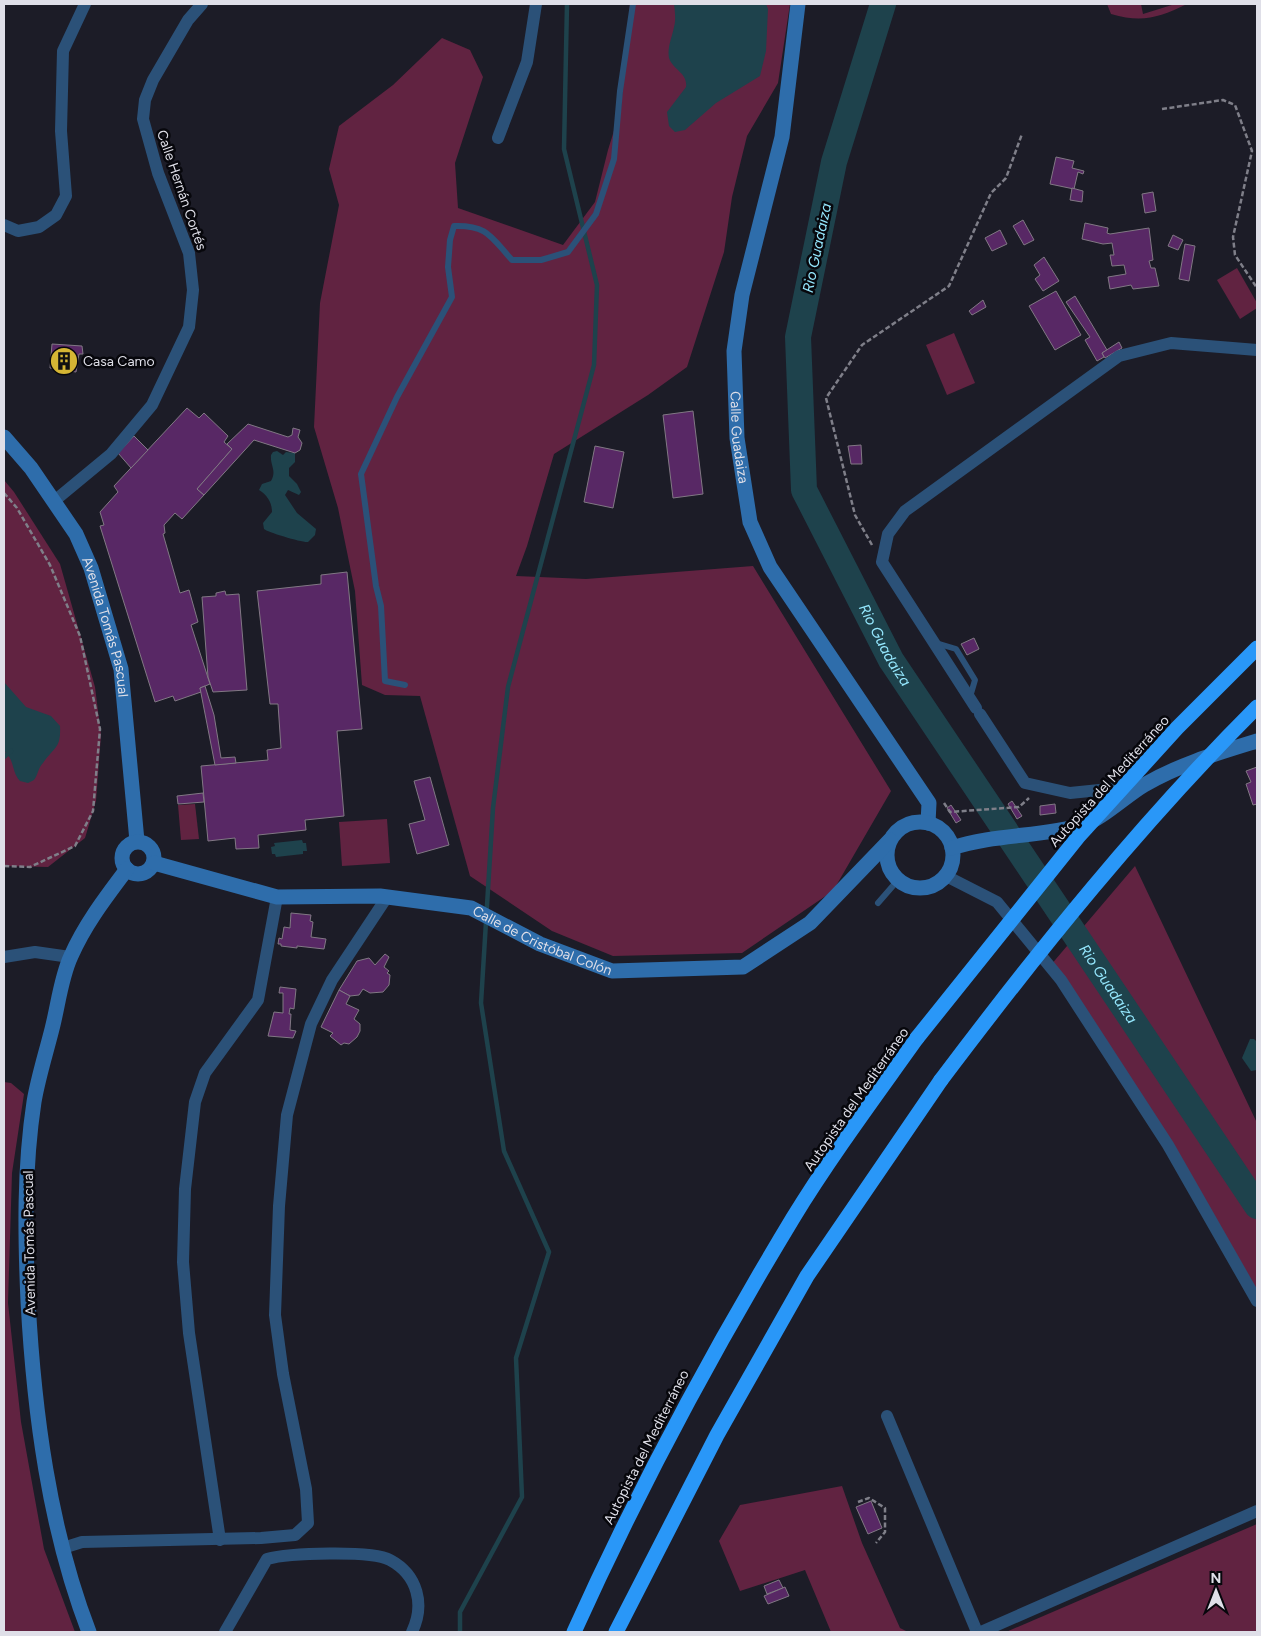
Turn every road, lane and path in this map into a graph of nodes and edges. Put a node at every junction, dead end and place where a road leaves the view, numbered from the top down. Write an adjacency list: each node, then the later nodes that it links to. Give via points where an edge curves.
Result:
1 (85, 4): 9 (street, via 63,52 61,132 66,196 56,215 39,228 18,231)
2 (202, 4): 14 (street, Calle Hernán Cortés, via 188,20 154,80 145,100 143,120 158,173 189,253 194,290 189,327 152,405 111,454)
3 (536, 4): 8 (street, via 527,62)
4 (633, 4): 17 (lane, via 614,160 596,214 568,252 541,260 512,260 486,231 454,226 448,266 452,297 397,397 361,474 381,606 385,681)
5 (798, 4): 23 (street, Calle Guadaiza, via 782,137 742,295 734,351 737,438 750,522 770,568 929,803)
6 (1162, 109): 10 (path, via 1223,100 1236,105 1252,151 1233,237 1236,255)
7 (1022, 134): 15 (path, via 1006,178 990,193 949,286 862,345 826,398 855,515)
8 (498, 138)
9 (4, 225)
10 (1257, 288)
11 (1257, 350): 15 (street, via 1171,343 1119,356 905,511 888,534)
12 (4, 437): 14 (street, Avenida Tomás Pascual, via 31,468)
13 (4, 493): 28 (path, via 17,508 50,564 80,636 100,729 93,811 75,846 30,866)
14 (53, 502): 25 (street, Avenida Tomás Pascual, via 76,534 91,568 121,669)
15 (882, 562): 20 (street, via 1025,783 1070,793)
16 (1257, 648): 49 (highway, Autopista del Mediterráneo, bridge, via 1177,728 1078,837 917,1038 854,1126 794,1217 699,1378 609,1554)
17 (404, 685)
18 (1257, 707): 50 (highway, bridge, via 1120,853 1024,970 872,1178 807,1276 717,1435)
19 (1257, 741): 20 (street, via 1191,761)
20 (1144, 785): 26 (street, via 1086,824)
21 (1019, 807): 22 (path)
22 (950, 812)
23 (928, 823): 24 (street, via 906,826); 26 (street, via 943,832)
24 (890, 840): 31 (street, via 887,862); 33 (street, Calle de Cristóbal Colón, via 810,923 743,967 612,971 540,944 471,908)
25 (137, 842): 27 (street, via 151,847); 29 (street, via 124,850 122,860)
26 (952, 848): 30 (street, via 953,858)
27 (154, 863): 29 (street, via 142,873); 32 (street, Calle de Cristóbal Colón)
28 (4, 866)
29 (127, 869): 36 (street, Avenida Tomás Pascual, via 95,912)
30 (946, 876): 31 (street, via 928,887 917,888); 37 (street, via 997,902 1061,980 1168,1145)
31 (898, 880): 34 (lane)
32 (276, 897): 33 (street, Calle de Cristóbal Colón); 42 (street, via 258,1000 205,1073 195,1102 185,1189 183,1262 189,1333)
33 (386, 897): 41 (street, via 332,980 311,1024 287,1115 279,1206 275,1314 306,1489 308,1523 295,1534)
34 (878, 903)
35 (4, 957): 36 (street, via 35,952)
36 (70, 957): 44 (street, Avenida Tomás Pascual, via 34,1102 26,1184 26,1254 34,1390)
37 (1257, 1301)
38 (887, 1416): 51 (street)
39 (858, 1502): 43 (path, via 869,1498 884,1508 885,1532)
40 (1257, 1511): 52 (street)
41 (261, 1538): 42 (street); 45 (street)
42 (220, 1540): 44 (street, via 82,1542)
43 (876, 1543)
44 (64, 1548): 46 (street, Avenida Tomás Pascual, via 76,1598)
45 (267, 1559): 47 (street); 48 (street, via 297,1554 376,1556 389,1560 402,1570 416,1592 420,1606)
46 (89, 1632)
47 (225, 1632)
48 (412, 1632)
49 (574, 1632)
50 (616, 1632)
51 (977, 1632)
52 (981, 1632)

